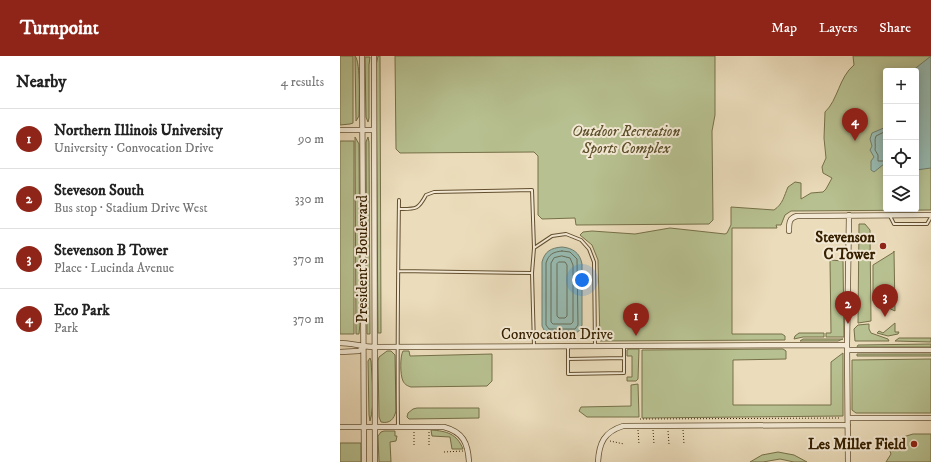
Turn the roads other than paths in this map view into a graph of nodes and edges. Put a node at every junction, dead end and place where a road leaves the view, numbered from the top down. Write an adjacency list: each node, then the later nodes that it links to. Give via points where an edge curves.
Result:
1 (362, 56): 4 (street, President's Boulevard)
2 (374, 56): 5 (street, President's Boulevard)
3 (340, 130): 4 (street)
4 (363, 130): 5 (street); 21 (street, President's Boulevard)
5 (373, 130): 23 (street, President's Boulevard)
6 (399, 200): 7 (lane)
7 (399, 209): 12 (lane, via 414,209 420,206 426,195 434,192 532,190); 13 (lane)
8 (849, 215): 9 (street); 11 (street, via 793,217 789,223); 16 (street)
9 (889, 215): 10 (street); 10 (lane, via 894,224 927,224)
10 (931, 216)
11 (789, 231)
12 (534, 248): 14 (lane); 19 (lane, via 552,236 566,234 581,240 589,249 594,262)
13 (399, 271): 14 (lane); 22 (lane)
14 (532, 273): 17 (lane)
15 (340, 344): 21 (street, Convocation Drive, via 353,343)
16 (847, 345): 20 (street, Convocation Drive); 24 (street)
17 (534, 346): 18 (street, Convocation Drive); 22 (street, Convocation Drive)
18 (568, 346): 19 (street, Convocation Drive); 28 (lane)
19 (595, 346): 20 (street, Convocation Drive)
20 (624, 346): 27 (lane)
21 (364, 347): 23 (street, Convocation Drive); 26 (street, Convocation Drive, via 359,351); 34 (street, President's Boulevard)
22 (397, 347): 23 (street, Convocation Drive); 32 (lane)
23 (375, 348): 35 (street, President's Boulevard)
24 (847, 350): 25 (street); 29 (street)
25 (931, 350)
26 (340, 352)
27 (624, 358): 28 (lane); 28 (lane, via 624,374 568,374)
28 (568, 359)
29 (848, 418): 30 (street); 31 (street)
30 (931, 418)
31 (848, 425): 39 (street, via 623,426 606,435 600,448); 40 (street)
32 (398, 426): 35 (street); 38 (street, via 444,426 455,431 467,445)
33 (340, 427): 34 (street)
34 (364, 427): 35 (street); 36 (street, President's Boulevard)
35 (375, 427): 37 (street, President's Boulevard)
36 (364, 462)
37 (375, 462)
38 (469, 462)
39 (598, 462)
40 (848, 462)

